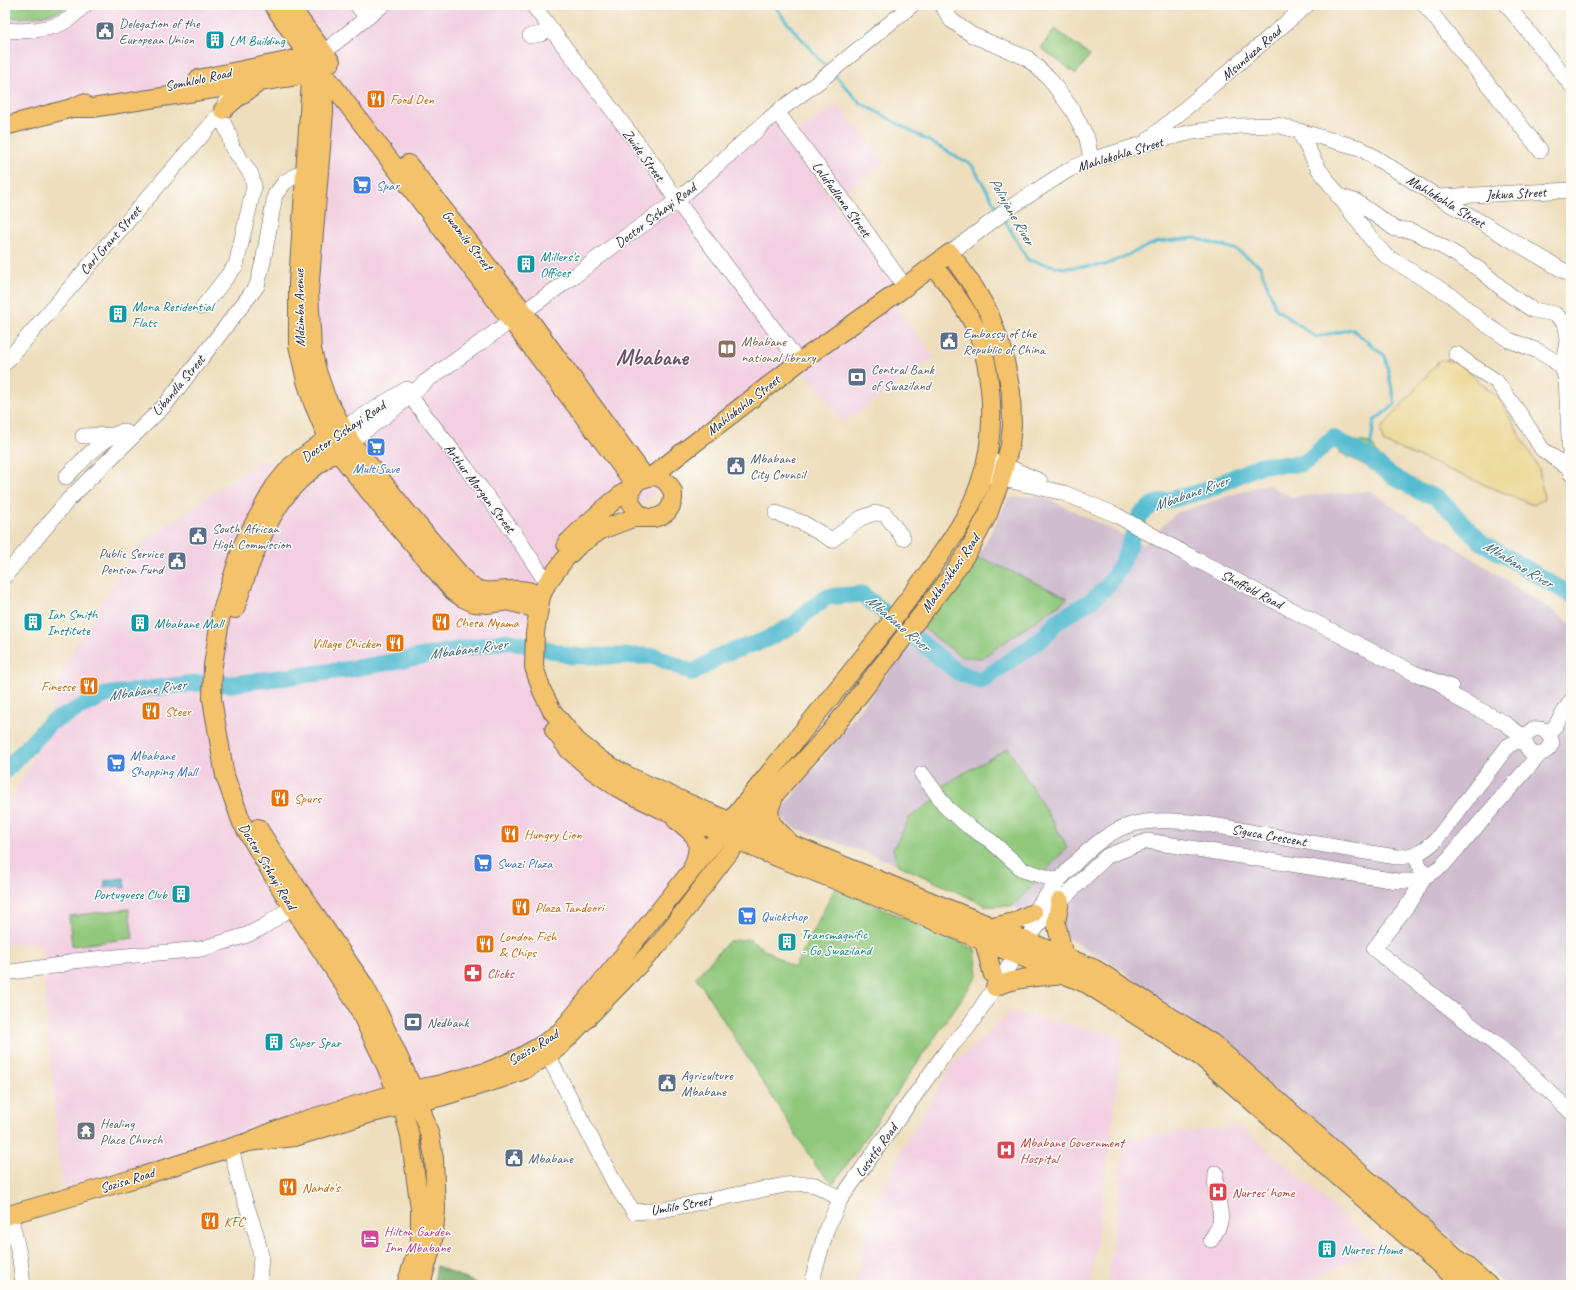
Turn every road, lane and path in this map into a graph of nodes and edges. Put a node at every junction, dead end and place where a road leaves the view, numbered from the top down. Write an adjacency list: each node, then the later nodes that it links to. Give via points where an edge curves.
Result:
1 (85, 5): 14 (street, via 66,21 44,28)
2 (273, 5): 16 (main road, Gwamile Street, via 297,40)
3 (289, 5): 16 (main road, Gwamile Street)
4 (357, 5): 12 (street)
5 (383, 5): 12 (street)
6 (533, 5): 13 (street, Zwide Street)
7 (912, 5): 22 (street, Doctor Sishayi Road, via 817,83)
8 (942, 5): 29 (street, via 951,20 972,35 1027,58 1049,78 1073,111 1087,138)
9 (1307, 5): 21 (street, Msunduza Road)
10 (1425, 5): 28 (street)
11 (1507, 5): 20 (street)
12 (366, 18): 16 (street)
13 (549, 28): 15 (street, via 541,34); 34 (street, Zwide Street, via 654,166)
14 (5, 30)
15 (530, 36)
16 (317, 53): 17 (main road, Somhlolo Road); 18 (main road, Mdzimba Avenue); 40 (main road, Gwamile Street, via 344,81)
17 (266, 76): 18 (main road, Somhlolo Road); 19 (main road, Somhlolo Road); 23 (main road)
18 (323, 80): 30 (main road, Mdzimba Avenue); 40 (main road, Gwamile Street); 50 (main road, Mdzimba Avenue, via 324,112 309,292 312,348)
19 (220, 83): 23 (street, via 226,100); 24 (main road, Somhlolo Road, via 90,102)
20 (1571, 85)
21 (1196, 100): 26 (street, via 1191,112); 27 (street, Msunduza Road)
22 (777, 112): 34 (street, Doctor Sishayi Road); 38 (street, Lalufadlana Street)
23 (219, 114): 39 (street, via 232,147 251,174 254,187 236,265); 43 (street, Carl Grant Street)
24 (5, 126)
25 (1300, 131): 26 (street, Mahlokohla Street, via 1276,124); 32 (street, via 1318,168); 33 (street, Mahlokohla Street, via 1360,148)
26 (1193, 132): 27 (street, Mahlokohla Street)
27 (1143, 144): 29 (street, Mahlokohla Street)
28 (1540, 150)
29 (1091, 160): 35 (street, Mahlokohla Street, via 1070,169 1011,207)
30 (304, 170): 49 (street, Libandla Street, via 285,182 275,195 257,286 165,405); 50 (main road, Mdzimba Avenue, via 298,283 298,345 313,403)
31 (1571, 190): 33 (street, Jekwa Street)
32 (1338, 196): 44 (street, via 1386,256 1452,296 1481,321 1509,340 1538,351); 44 (street, via 1357,202 1395,229 1419,234 1452,252 1534,310 1555,314 1565,323 1567,333)
33 (1438, 197): 37 (street, Mahlokohla Street)
34 (677, 201): 40 (street, Doctor Sishayi Road); 42 (street, Zwide Street)
35 (950, 253): 36 (main road, Mahlokohla Street); 54 (main road, Makhosikhosi Road, via 989,313 1003,351 1011,392 1012,425)
36 (932, 266): 38 (main road, Mahlokohla Street); 52 (main road, Makhosikhosi Road, via 961,304 976,329 984,353 992,407)
37 (1571, 274)
38 (905, 287): 42 (main road, Mahlokohla Street)
39 (204, 306)
40 (517, 316): 45 (street, Doctor Sishayi Road); 57 (main road, Gwamile Street)
41 (1456, 354): 53 (street, via 1496,380 1542,449)
42 (799, 362): 51 (main road, Mahlokohla Street)
43 (5, 363)
44 (1562, 368): 53 (street, via 1566,378)
45 (425, 382): 46 (street, Doctor Sishayi Road); 50 (street, Doctor Sishayi Road, via 405,389)
46 (410, 396): 50 (street, Doctor Sishayi Road, via 367,430); 63 (street, Arthur Morgan Street, via 514,533)
47 (113, 435): 48 (street); 49 (street, via 123,431); 56 (street, via 95,447)
48 (83, 436)
49 (133, 436): 62 (street, Libandla Street, via 69,499)
50 (339, 440): 63 (main road, Mdzimba Avenue, via 387,514 453,591 474,603 487,604); 85 (main road, Doctor Sishayi Road, via 298,481 270,522 251,560 218,662 218,696 224,707 233,760 244,800)
51 (695, 443): 57 (main road, Mahlokohla Street); 58 (main road, Mahlokohla Street, via 677,464)
52 (984, 467): 54 (street, Sheffield Road); 75 (main road, Makhosikhosi Road, via 979,487 950,541 882,634)
53 (1571, 470): 55 (street)
54 (1003, 472): 65 (street, Sheffield Road, via 1064,493 1116,515 1310,620); 73 (main road, Makhosikhosi Road, via 988,514 969,550 831,731)
55 (1571, 474)
56 (66, 477)
57 (641, 481): 58 (main road, via 664,480); 60 (main road, via 631,493 630,500 639,514); 63 (main road, Mahlokohla Street, via 590,519 559,550)
58 (672, 492): 60 (main road, via 673,500 667,512 661,516)
59 (776, 513): 61 (street, via 803,523 832,540 862,518 875,513 885,514)
60 (647, 518): 63 (main road, via 633,518 601,530 579,545)
61 (904, 538)
62 (5, 576)
63 (538, 594): 64 (main road, via 525,652)
64 (530, 662): 74 (main road, via 527,673 532,694 539,709 569,750 618,788); 75 (main road, via 552,711 577,741 602,761 626,775)
65 (1441, 684): 67 (street, via 1455,697); 68 (street, Sheffield Road, via 1462,691)
66 (1571, 701): 69 (street)
67 (1503, 722): 68 (street); 70 (street, via 1506,739)
68 (1528, 733): 69 (street, via 1542,728); 70 (street); 71 (street, via 1525,745 1530,752)
69 (1550, 734): 71 (street, via 1552,743 1547,751)
70 (1503, 752): 78 (street, via 1436,840)
71 (1539, 755): 82 (street, Siguca Crescent, via 1442,866)
72 (922, 774): 83 (street, via 947,808 991,841 1023,870)
73 (776, 793): 76 (main road, Makhosikhosi Road); 77 (main road, via 769,810 771,823)
74 (661, 808): 75 (main road); 81 (main road, via 694,835 698,844)
75 (726, 827): 76 (main road); 81 (main road, Sozisa Road)
76 (742, 835): 77 (main road); 79 (main road); 80 (main road, Sozisa Road)
77 (794, 846): 87 (main road)
78 (1416, 855): 82 (street); 83 (street, Siguca Crescent, via 1397,857 1198,823 1151,820 1126,826 1100,841)
79 (775, 856): 80 (main road, via 740,855); 87 (main road)
80 (719, 865): 95 (main road, Sozisa Road, via 660,943 560,1046)
81 (691, 870): 95 (main road, Sozisa Road)
82 (1424, 877): 84 (street, Siguca Crescent, via 1418,881 1397,881 1148,841 1107,856); 101 (street, via 1413,898 1374,949 1517,1061)
83 (1058, 881): 86 (street, Siguca Crescent)
84 (1060, 901): 88 (street, Siguca Crescent); 89 (main road, via 1056,923)
85 (298, 902): 90 (street, via 247,935 201,949 73,961); 93 (main road, Doctor Sishayi Road); 94 (main road, Doctor Sishayi Road)
86 (1033, 912): 87 (main road); 88 (street, Siguca Crescent)
87 (989, 934): 88 (main road); 92 (main road)
88 (1016, 945): 89 (main road); 91 (main road); 92 (street, Lusutfu Road)
89 (1064, 956): 114 (main road, via 1095,969 1212,1043)
90 (5, 973)
91 (1066, 976): 92 (main road, via 1033,976); 113 (main road, via 1087,984 1201,1057)
92 (994, 981): 105 (street, Lusutfu Road, via 967,1029 948,1049)
93 (364, 985): 94 (main road, via 356,993); 97 (main road, Doctor Sishayi Road)
94 (356, 1003): 96 (main road, Doctor Sishayi Road)
95 (545, 1051): 98 (main road, Sozisa Road, via 524,1070 497,1080); 105 (street, Umlilo Street, via 616,1186 634,1212 662,1210 805,1183 822,1187)
96 (386, 1066): 99 (main road, Doctor Sishayi Road); 100 (main road)
97 (405, 1070): 98 (main road); 99 (main road, Doctor Sishayi Road)
98 (437, 1091): 99 (main road, Sozisa Road); 102 (main road)
99 (407, 1102): 100 (main road, Sozisa Road); 100 (main road); 102 (main road); 110 (main road, via 420,1209 420,1241)
100 (375, 1106): 103 (main road, Sozisa Road, via 295,1137)
101 (1571, 1112)
102 (428, 1129): 111 (main road, via 434,1158 436,1210 433,1241)
103 (240, 1144): 106 (main road, Sozisa Road, via 136,1178); 109 (street, via 239,1183 261,1256)
104 (1216, 1173): 107 (street, via 1216,1189 1222,1216)
105 (840, 1200): 112 (street, Lusutfu Road, via 827,1228)
106 (8, 1215): 108 (street, via 20,1259)
107 (1211, 1240)
108 (23, 1285)
109 (259, 1285)
110 (406, 1285)
111 (421, 1285)
112 (813, 1285)
113 (1464, 1285)
114 (1488, 1285)

